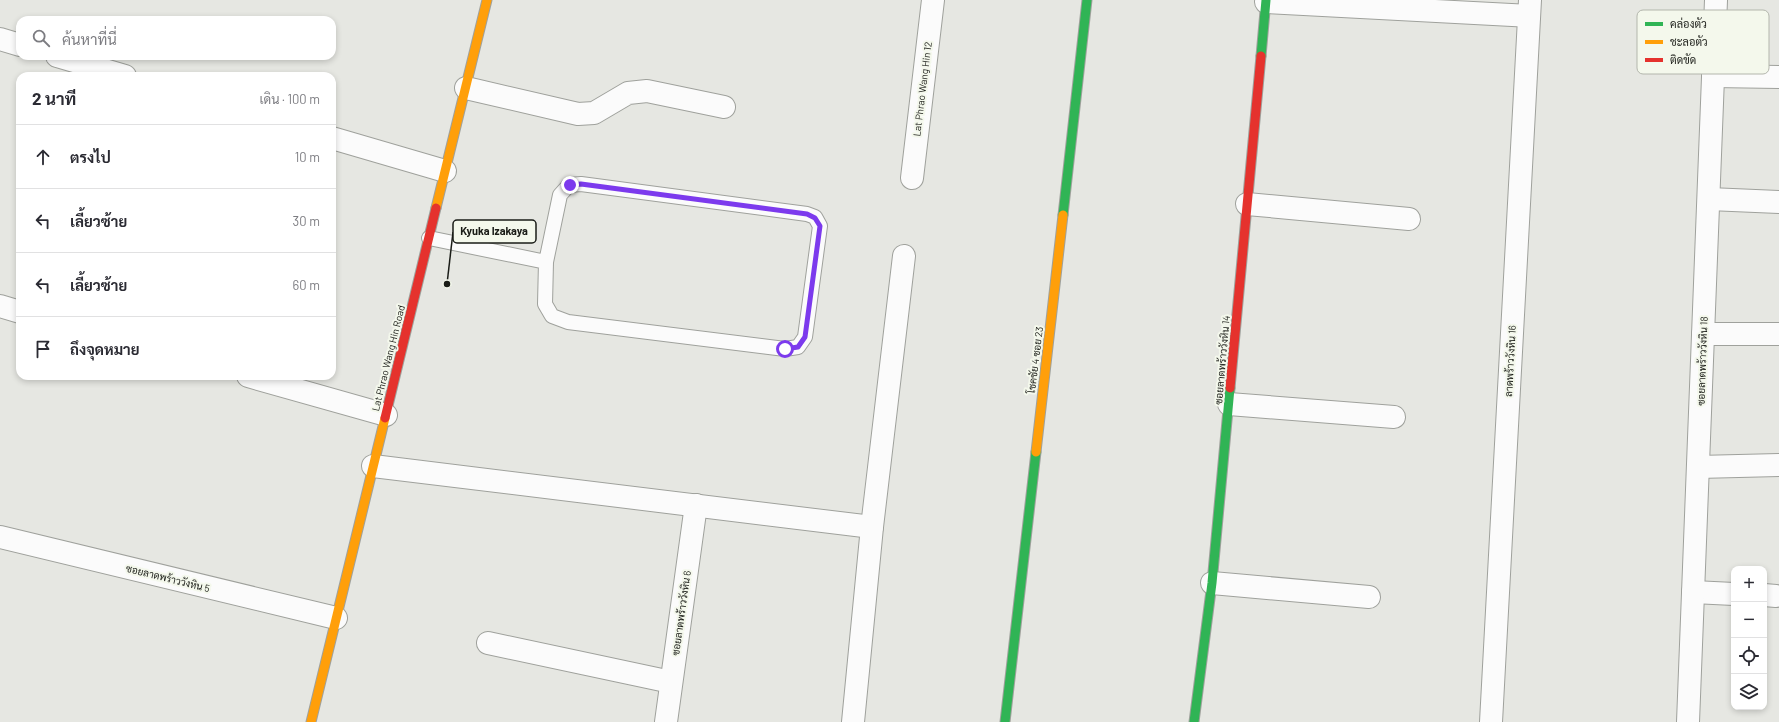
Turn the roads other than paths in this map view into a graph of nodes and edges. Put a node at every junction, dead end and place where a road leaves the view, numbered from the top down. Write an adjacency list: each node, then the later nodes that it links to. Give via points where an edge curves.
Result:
1 (487, 0): 14 (street, Lat Phrao Wang Hin Road)
2 (933, 0): 18 (street, Lat Phrao Wang Hin 12)
3 (1087, 0): 50 (street, โชคชัย 4 ซอย 23)
4 (1716, 0): 7 (street, ซอยลาดพร้าววังหิน 18)
5 (1266, 1): 6 (street); 21 (street, ซอยลาดพร้าววังหิน 14)
6 (1529, 8): 52 (street, ลาดพร้าววังหิน 16)
7 (1716, 10)
8 (0, 39): 9 (street)
9 (16, 44)
10 (70, 60): 11 (street)
11 (111, 72)
12 (1713, 76): 13 (street); 19 (street, ซอยลาดพร้าววังหิน 18)
13 (1779, 77)
14 (466, 88): 15 (street, via 578,114 594,113 628,93 647,91); 17 (street, Lat Phrao Wang Hin Road)
15 (724, 107)
16 (336, 139): 17 (street)
17 (445, 172): 23 (street, Lat Phrao Wang Hin Road)
18 (912, 178)
19 (1708, 199): 20 (street); 28 (street, ซอยลาดพร้าววังหิน 18)
20 (1779, 202)
21 (1247, 204): 22 (street); 31 (street, ซอยลาดพร้าววังหิน 14)
22 (1409, 218)
23 (429, 238): 25 (lane); 32 (street, Lat Phrao Wang Hin Road)
24 (904, 256): 38 (street)
25 (546, 262): 25 (lane, via 545,304 552,316 568,322 785,349 798,347 805,337 820,226 815,218 807,214 581,184 570,185 560,195)
26 (0, 306): 27 (street)
27 (16, 311)
28 (1703, 334): 29 (street); 36 (street, ซอยลาดพร้าววังหิน 18)
29 (1779, 334)
30 (262, 380): 32 (street)
31 (1228, 404): 33 (street); 40 (street, ซอยลาดพร้าววังหิน 14)
32 (386, 415): 35 (street, Lat Phrao Wang Hin Road)
33 (1394, 417)
34 (1779, 465): 36 (street)
35 (373, 466): 37 (street); 44 (street, Lat Phrao Wang Hin Road)
36 (1698, 467): 41 (street, ซอยลาดพร้าววังหิน 18)
37 (696, 505): 38 (street); 46 (street, ซอยลาดพร้าววังหิน 6)
38 (872, 527): 49 (street)
39 (0, 537): 44 (street, ซอยลาดพร้าววังหิน 5)
40 (1212, 583): 43 (street); 51 (street, ซอยลาดพร้าววังหิน 14)
41 (1693, 592): 42 (street); 53 (street, ซอยลาดพร้าววังหิน 18)
42 (1731, 594)
43 (1369, 597)
44 (336, 618): 47 (street, Lat Phrao Wang Hin Road)
45 (488, 643): 46 (street)
46 (671, 682): 48 (street, ซอยลาดพร้าววังหิน 6)
47 (311, 722)
48 (666, 722)
49 (853, 722)
50 (1005, 722)
51 (1194, 722)
52 (1490, 722)
53 (1688, 722)

